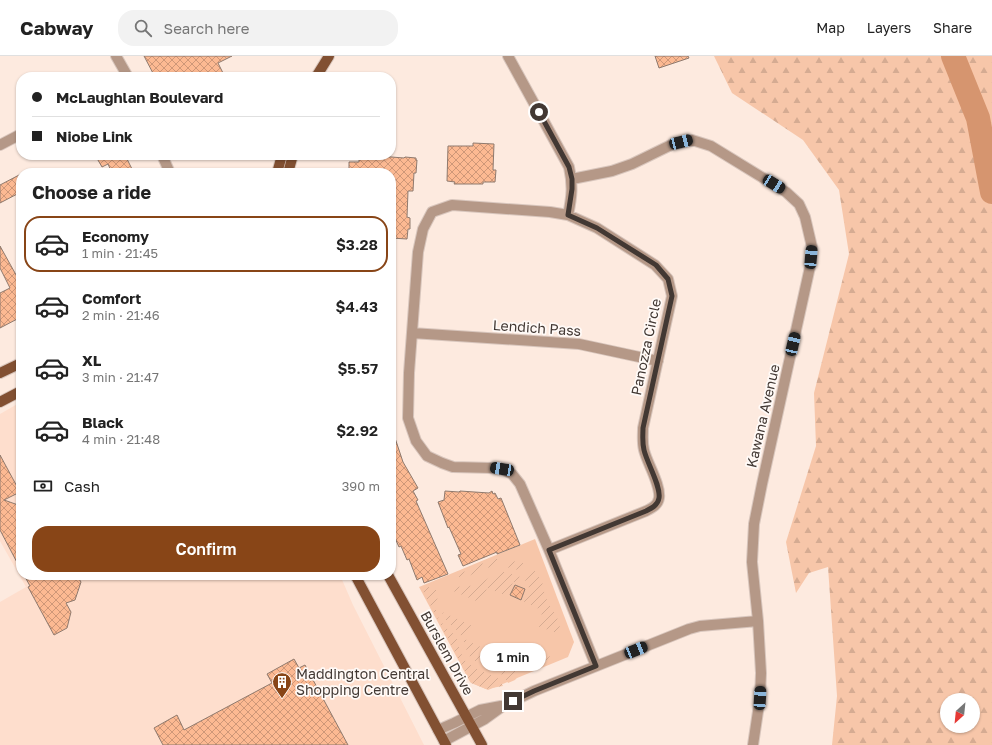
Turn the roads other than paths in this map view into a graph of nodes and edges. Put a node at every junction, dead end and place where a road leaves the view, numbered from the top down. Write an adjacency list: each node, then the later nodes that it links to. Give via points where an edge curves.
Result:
1 (116, 56): 4 (street)
2 (329, 56): 5 (main road)
3 (508, 56): 8 (street, via 562,153)
4 (125, 72)
5 (319, 72)
6 (16, 137): 7 (street)
7 (0, 145)
8 (572, 179): 9 (street); 19 (street, Kawana Avenue, via 612,171 671,145 692,140 711,146 786,192 799,204 805,217 812,247 810,267 754,524 752,562)
9 (568, 215): 10 (street, Panozza Circle, via 452,205 432,212 418,252); 11 (street, Panozza Circle, via 597,228 656,265 668,279 672,296)
10 (412, 333): 11 (street, Lendich Pass, via 579,344); 16 (street, Panozza Circle, via 408,418 416,441 427,456 453,467 502,469 512,474 520,484)
11 (658, 361): 16 (street, Panozza Circle, via 642,440 658,488 659,498 656,505)
12 (16, 365): 13 (main road)
13 (0, 373)
14 (16, 394): 15 (main road)
15 (0, 402)
16 (549, 550): 20 (street, Panozza Circle)
17 (358, 580): 24 (main road)
18 (391, 580): 22 (main road, Burslem Drive)
19 (758, 621): 20 (street, via 689,629); 27 (street, Kawana Avenue, via 760,698)
20 (596, 666): 21 (street)
21 (502, 706): 22 (street, via 480,710); 23 (street)
22 (466, 717): 23 (main road, Burslem Drive); 24 (street)
23 (472, 726): 25 (street); 26 (main road, Burslem Drive)
24 (438, 730): 25 (main road)
25 (445, 743)
26 (482, 745)
27 (753, 745)

